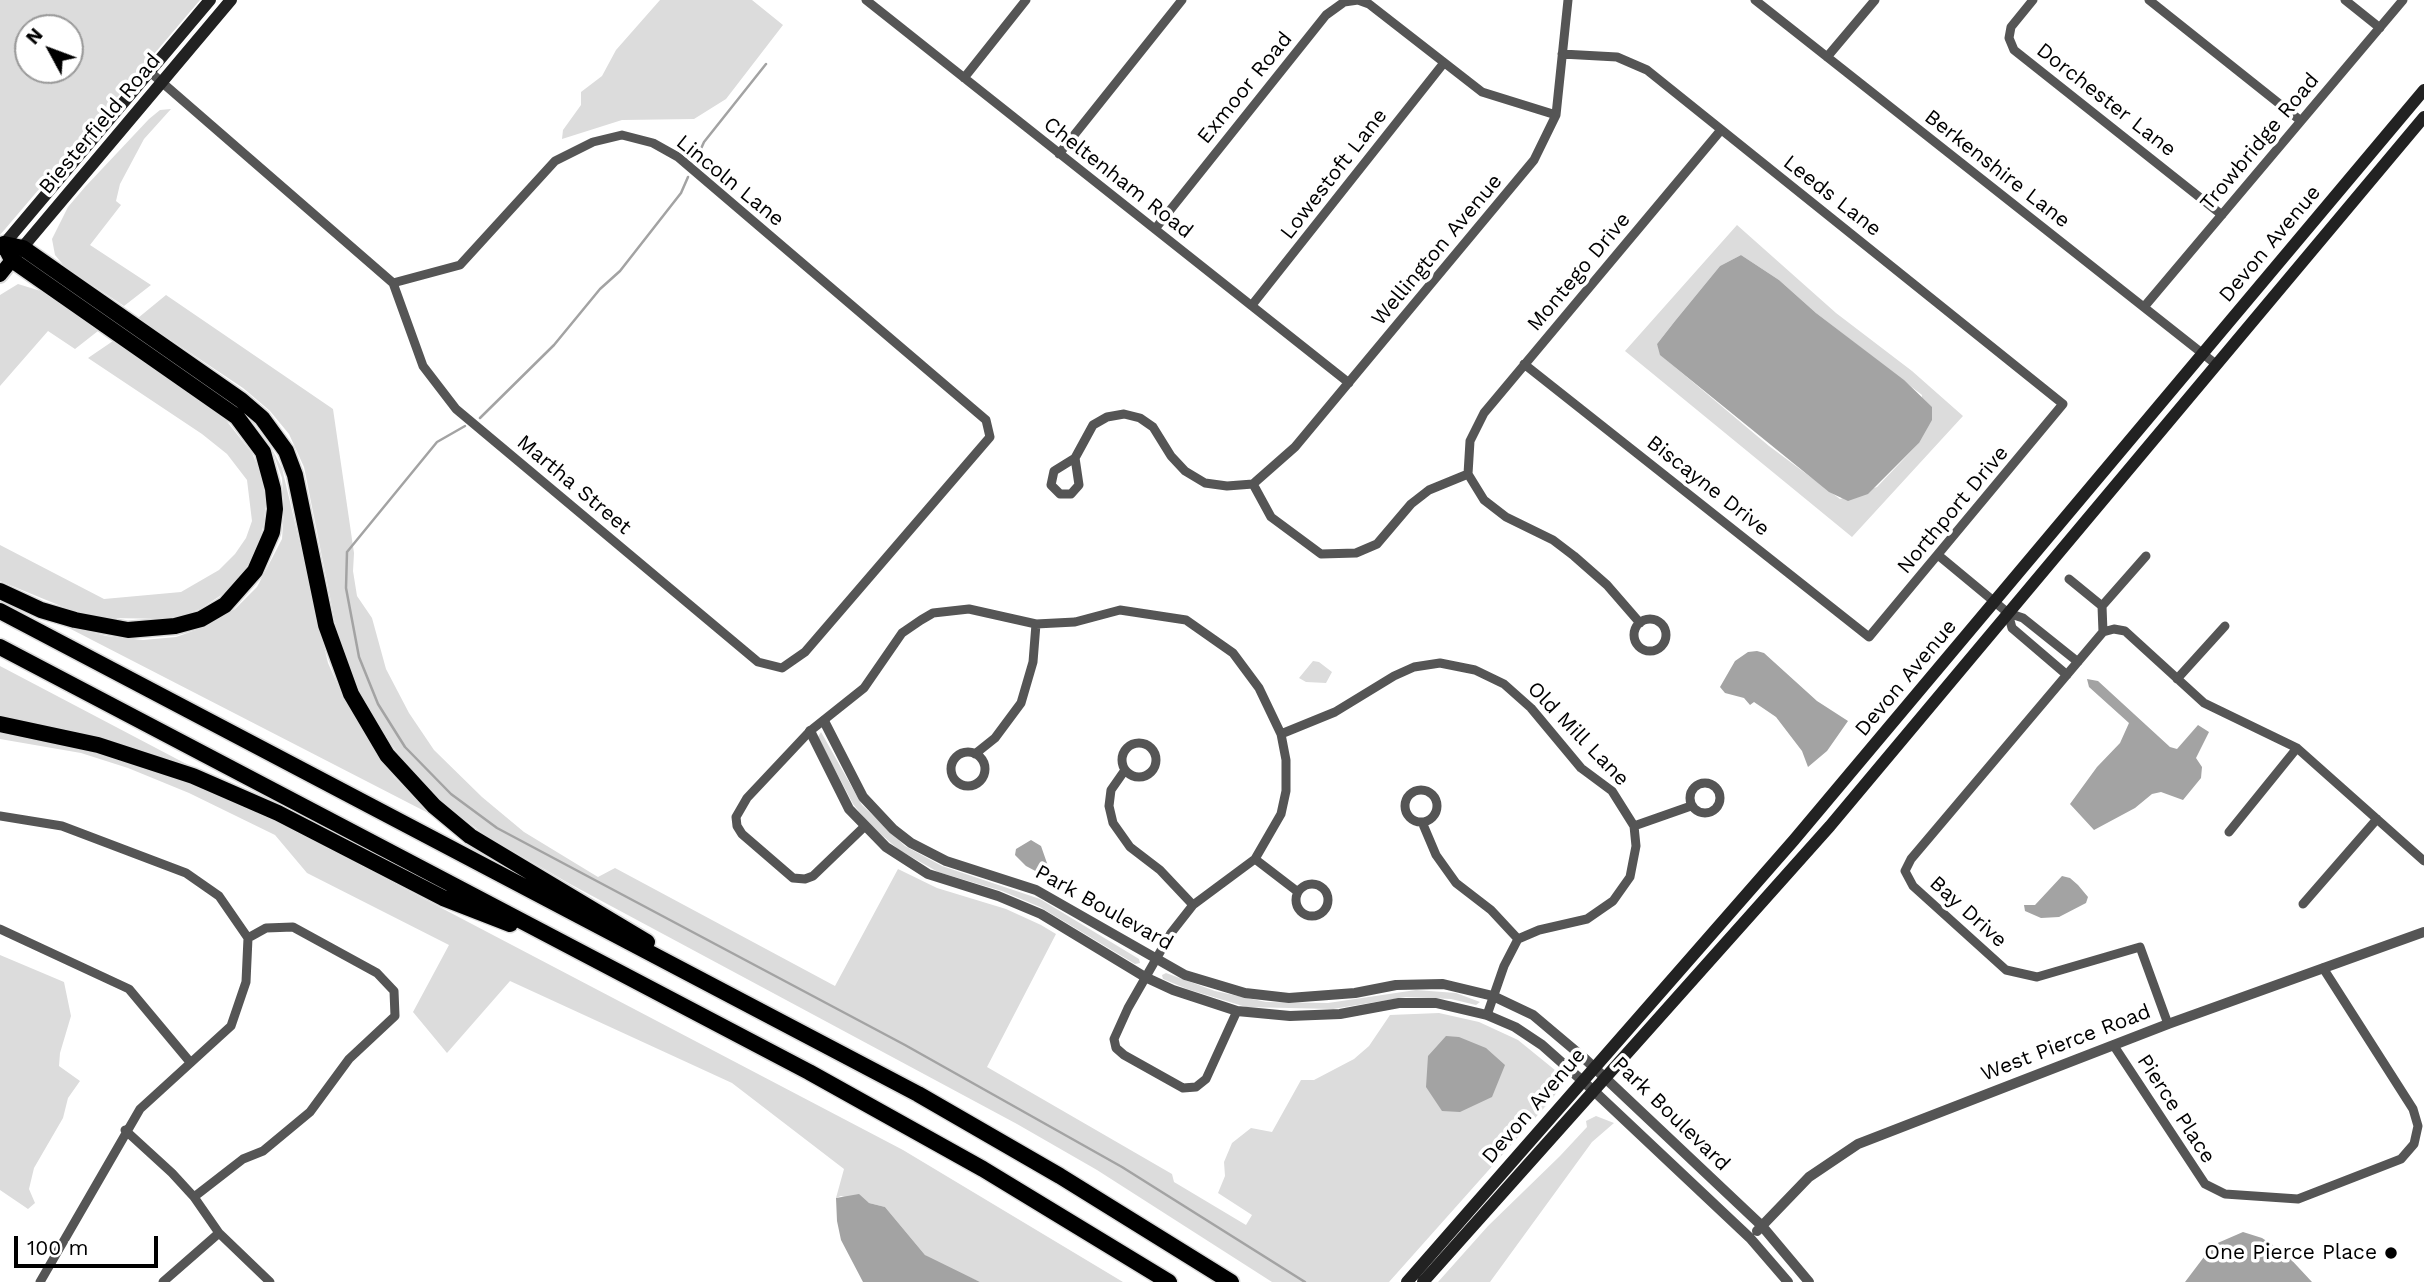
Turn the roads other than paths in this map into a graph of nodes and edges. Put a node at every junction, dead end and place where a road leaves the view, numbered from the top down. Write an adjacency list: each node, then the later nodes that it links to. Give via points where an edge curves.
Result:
1 (210, 0): 17 (main road, Biesterfield Road)
2 (231, 0): 19 (main road, Biesterfield Road)
3 (1026, 0): 18 (street)
4 (1182, 0): 25 (street)
5 (1568, 0): 14 (street, Wellington Avenue)
6 (1755, 0): 15 (street, Berkenshire Lane)
7 (1875, 0): 15 (street)
8 (2033, 0): 26 (street, Dorchester Lane, via 2011,27 2014,50)
9 (2149, 0): 23 (street)
10 (2345, 0): 13 (street)
11 (2403, 0): 13 (street, Trowbridge Road)
12 (868, 1): 18 (street, Cheltenham Road)
13 (2380, 28): 23 (street, Trowbridge Road)
14 (1562, 54): 21 (street, Wellington Avenue); 24 (street, Leeds Lane, via 1603,55 1633,62)
15 (1827, 57): 32 (street, Berkenshire Lane)
16 (1443, 64): 21 (street, Exmoor Road, via 1482,92); 27 (street, Exmoor Road, via 1369,4 1352,0 1337,5); 31 (street, Lowestoft Lane)
17 (150, 72): 19 (street, Martha Street); 28 (main road, Biesterfield Road)
18 (964, 78): 25 (street, Cheltenham Road)
19 (166, 79): 28 (main road, Biesterfield Road); 30 (street, Martha Street)
20 (2422, 97): 34 (main road, Devon Avenue)
21 (1556, 116): 37 (street, Wellington Avenue, via 1526,171)
22 (2424, 117): 36 (main road, Devon Avenue)
23 (2301, 121): 26 (street, Trowbridge Road)
24 (1721, 130): 35 (street, Montego Drive); 38 (street, Leeds Lane)
25 (1059, 153): 27 (street, Cheltenham Road)
26 (2222, 215): 32 (street, Trowbridge Road)
27 (1154, 229): 31 (street, Cheltenham Road)
28 (10, 250): 29 (main road, Biesterfield Road); 33 (highway, via 94,318); 33 (highway, via 108,308)
29 (0, 275)
30 (393, 284): 39 (street, Lincoln Lane, via 460,265 555,161 593,142 622,135 653,143 678,158); 39 (street, Martha Street, via 423,366 456,409 746,653 771,668 782,668 805,652 984,447)
31 (1252, 305): 37 (street, Cheltenham Road)
32 (2144, 307): 34 (street, Berkenshire Lane)
33 (138, 339): 46 (highway, via 230,412 263,452 275,509 272,532 255,572 225,605 201,619 148,630 75,620); 88 (highway, via 241,400 262,418 286,451 326,625 351,694 387,755 434,806 470,836)
34 (2203, 353): 36 (street, Berkenshire Lane); 47 (main road, Devon Avenue)
35 (1524, 364): 41 (street, Montego Drive, via 1484,413 1470,441); 55 (street, Biscayne Drive)
36 (2217, 365): 50 (main road, Devon Avenue)
37 (1349, 383): 42 (street, Wellington Avenue, via 1282,462)
38 (2063, 404): 43 (street, Northport Drive)
39 (990, 425)
40 (1075, 458): 42 (street, via 1093,425 1124,414 1153,427 1171,456 1205,483)
41 (1468, 474): 42 (street, via 1429,489 1377,544 1338,555 1321,554 1290,533 1271,517); 51 (street, via 1484,500 1574,556)
42 (1253, 484)
43 (1938, 555): 47 (street); 55 (street, Northport Drive)
44 (2146, 556): 48 (street)
45 (2069, 579): 48 (street)
46 (0, 591)
47 (1995, 602): 50 (street); 94 (main road, Devon Avenue)
48 (2102, 607): 54 (street)
49 (0, 611): 88 (highway)
50 (2008, 613): 57 (street, via 2023,618); 58 (street, via 2012,628); 95 (main road, Devon Avenue, via 1830,826)
51 (1640, 623)
52 (1036, 624): 60 (street, via 969,608 933,613 902,633 864,688); 63 (street, via 1074,622 1120,610 1186,620 1233,653 1259,688); 65 (street, via 1021,703 995,738)
53 (2225, 626): 59 (street)
54 (2103, 632): 57 (street, Bay Drive); 59 (street, via 2125,631)
55 (1868, 637)
56 (0, 647): 83 (highway)
57 (2078, 662): 58 (street, Bay Drive)
58 (2067, 674): 91 (street, Bay Drive, via 1905,871 1913,886 2006,970 2039,977 2140,947)
59 (2177, 679): 64 (street, via 2204,703)
60 (824, 721): 62 (street); 84 (street, Park Boulevard, via 863,797 911,843 946,861 1036,890)
61 (0, 724): 83 (highway, via 98,745 192,776 278,813 443,898)
62 (810, 731): 72 (street, Park Boulevard, via 837,790); 72 (street, via 739,808 737,826 793,878 805,879)
63 (1281, 734): 71 (street, Old Mill Lane, via 1335,712 1414,667 1440,663 1475,670 1504,684 1531,708 1581,768 1612,791); 74 (street, via 1286,791 1281,814)
64 (2297, 748): 69 (street); 73 (street)
65 (975, 754)
66 (1125, 770): 78 (street, via 1111,790 1112,822 1130,848 1160,870)
67 (1691, 806): 71 (street)
68 (0, 816): 81 (street, via 62,826 186,873 219,896)
69 (2377, 819): 75 (street); 77 (street)
70 (1422, 822): 82 (street, via 1436,855 1456,883)
71 (1634, 826): 82 (street, via 1636,846 1630,877 1613,901 1587,919)
72 (864, 827): 86 (street, Park Boulevard, via 928,874 1041,914)
73 (2229, 832)
74 (1255, 859): 76 (street); 78 (street)
75 (2424, 861)
76 (1298, 892)
77 (2303, 904)
78 (1192, 905): 84 (street)
79 (0, 929): 93 (street, via 129,989)
80 (2424, 932): 85 (street, West Pierce Road)
81 (248, 938): 93 (street, via 246,982 231,1026); 99 (street, via 266,928 293,927 377,973 394,991 395,1016 349,1059 310,1112 263,1151 234,1165)
82 (1518, 939): 87 (street)
83 (561, 944): 106 (highway, via 809,1072 983,1169)
84 (1155, 960): 86 (street); 87 (street, Park Boulevard, via 1217,986 1268,996 1325,996 1443,984)
85 (2323, 968): 91 (street, West Pierce Road); 92 (street, Pierce Place, via 2413,1109 2418,1126 2414,1144 2401,1159 2298,1199 2225,1194 2205,1184)
86 (1145, 977): 89 (street, Park Boulevard); 89 (street, via 1115,1033 1116,1048 1183,1088 1196,1087 1206,1079)
87 (1493, 996): 90 (street); 94 (street, Park Boulevard, via 1544,1022)
88 (734, 998): 107 (highway, via 918,1094)
89 (1237, 1011): 90 (street, Park Boulevard, via 1339,1014 1418,1002)
90 (1488, 1015): 96 (street, Park Boulevard, via 1529,1035)
91 (2168, 1024): 92 (street, West Pierce Road)
92 (2114, 1046): 100 (street, West Pierce Road, via 1848,1149 1809,1177)
93 (190, 1062): 98 (street, via 140,1109)
94 (1594, 1067): 95 (street, Park Boulevard); 96 (main road, Devon Avenue)
95 (1607, 1079): 97 (main road, Devon Avenue); 100 (street, Park Boulevard)
96 (1582, 1081): 97 (street, Park Boulevard); 108 (main road, Devon Avenue)
97 (1595, 1092): 102 (street, Park Boulevard); 109 (main road, Devon Avenue)
98 (125, 1130): 99 (street); 103 (street)
99 (194, 1197): 101 (street)
100 (1762, 1226): 102 (street, West Pierce Road); 111 (street, Park Boulevard)
101 (219, 1234): 104 (street); 105 (street)
102 (1750, 1238): 110 (street, Park Boulevard)
103 (40, 1282)
104 (163, 1282)
105 (270, 1282)
106 (1169, 1282)
107 (1231, 1282)
108 (1407, 1282)
109 (1423, 1282)
110 (1788, 1282)
111 (1809, 1282)

